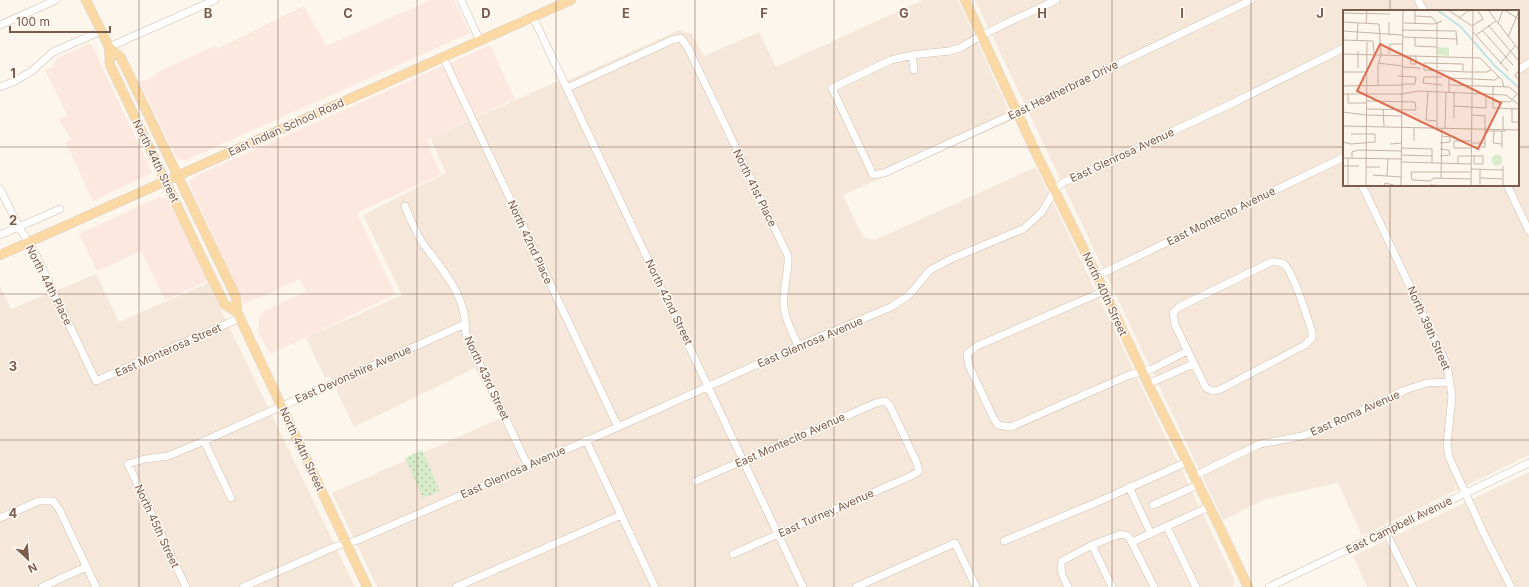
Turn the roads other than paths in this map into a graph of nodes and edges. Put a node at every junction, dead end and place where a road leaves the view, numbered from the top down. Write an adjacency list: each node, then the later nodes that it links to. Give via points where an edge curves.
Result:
1 (56, 0): 10 (street)
2 (86, 0): 11 (main road, North 44th Street)
3 (215, 0): 14 (street)
4 (461, 0): 13 (street)
5 (571, 0): 9 (main road, East Indian School Road)
6 (965, 0): 12 (main road, North 40th Street)
7 (1056, 0): 12 (street)
8 (1251, 0): 23 (street, East Heatherbrae Drive)
9 (533, 17): 13 (main road, East Indian School Road); 22 (street, North 42nd Street)
10 (0, 26)
11 (101, 31): 14 (main road, North 44th Street); 21 (street, via 53,52 32,71)
12 (982, 35): 16 (street, via 960,48); 23 (main road, North 40th Street)
13 (480, 41): 17 (main road, East Indian School Road)
14 (109, 47): 25 (main road, North 44th Street, via 121,58); 26 (main road, North 44th Street, via 110,65)
15 (1343, 48): 30 (street, East Glenrosa Avenue, via 1062,183)
16 (912, 55): 20 (street); 23 (street, East Heatherbrae Drive, via 891,60 832,88 873,175 884,173)
17 (443, 57): 25 (main road, East Indian School Road); 53 (street, North 42nd Place)
18 (1529, 63): 19 (street)
19 (1519, 69)
20 (914, 70)
21 (0, 87)
22 (567, 88): 42 (street, North 41st Place, via 681,38 788,256 784,306); 51 (street, North 42nd Street)
23 (1018, 112): 30 (main road, North 40th Street)
24 (1343, 157): 38 (street, East Montecito Avenue)
25 (178, 176): 26 (main road, East Indian School Road); 40 (main road, North 44th Street, via 236,297)
26 (165, 182): 36 (main road, East Indian School Road); 40 (main road, North 44th Street, via 225,305)
27 (1362, 186): 49 (street, North 39th Street, via 1435,338 1447,365)
28 (1507, 186): 34 (street)
29 (0, 189): 33 (street, North 44th Place)
30 (1055, 190): 38 (main road, North 40th Street); 42 (street, East Glenrosa Avenue, via 1041,214 1023,229 930,270 909,295 891,307)
31 (405, 206): 41 (street, North 43rd Street, via 424,244 444,269 460,301)
32 (60, 209): 33 (street)
33 (19, 227): 35 (street); 36 (street, North 44th Place)
34 (1529, 231)
35 (0, 235)
36 (28, 242): 37 (main road, East Indian School Road); 48 (street, North 44th Place)
37 (0, 255)
38 (1097, 276): 39 (main road, North 40th Street)
39 (1104, 291): 46 (main road, North 40th Street); 46 (street, via 977,346 967,354 969,366 994,419 998,425 1011,427)
40 (238, 315): 48 (street, East Monterosa Street); 52 (main road, North 44th Street)
41 (465, 324): 52 (street, East Devonshire Avenue); 60 (street, North 43rd Street, via 466,335)
42 (798, 346): 51 (street, East Glenrosa Avenue)
43 (1187, 352): 44 (street); 45 (street); 45 (street, via 1173,321 1176,309 1271,262 1285,265 1310,325 1313,335 1311,340 1216,391 1206,388)
44 (1161, 364): 46 (street); 47 (street)
45 (1193, 364): 47 (street)
46 (1142, 371): 50 (main road, North 40th Street)
47 (1167, 375): 50 (street)
48 (96, 381)
49 (1450, 382): 62 (street, East Roma Avenue, via 1427,383 1405,390 1320,430 1260,444); 66 (street, North 39th Street, via 1452,396 1447,444 1449,457)
50 (1148, 384): 57 (main road, North 40th Street)
51 (708, 386): 53 (street, East Glenrosa Avenue); 56 (street, North 42nd Street)
52 (282, 406): 55 (street, East Devonshire Avenue); 78 (main road, North 44th Street)
53 (618, 427): 54 (street, East Glenrosa Avenue)
54 (586, 440): 60 (street, East Glenrosa Avenue); 70 (street)
55 (204, 441): 59 (street, East Devonshire Avenue, via 168,456); 67 (street)
56 (744, 461): 61 (street, East Montecito Avenue, via 885,401 890,406); 63 (street, East Montecito Avenue); 74 (street, North 42nd Street)
57 (1187, 462): 62 (main road, North 40th Street); 65 (street)
58 (1529, 463): 66 (street, East Campbell Avenue)
59 (128, 464): 84 (street, North 45th Street)
60 (528, 466): 78 (street, East Glenrosa Avenue)
61 (919, 471): 74 (street, East Turney Avenue)
62 (1194, 476): 64 (main road, North 40th Street)
63 (696, 481)
64 (1198, 485): 68 (street); 69 (main road, North 40th Street)
65 (1129, 487): 75 (street); 76 (street)
66 (1465, 494): 73 (street, East Campbell Avenue); 99 (street, North 39th Street)
67 (231, 498)
68 (1153, 505)
69 (1209, 507): 72 (street); 96 (main road, North 40th Street)
70 (621, 515): 87 (street); 88 (street)
71 (0, 518): 81 (street, via 40,501 54,501)
72 (1167, 527): 75 (street); 95 (street)
73 (1386, 532): 97 (street, East Campbell Avenue); 98 (street)
74 (778, 534): 80 (street, East Turney Avenue); 89 (street, North 42nd Street)
75 (1151, 534): 77 (street)
76 (1004, 540)
77 (1132, 542): 79 (street, via 1128,536 1121,534); 94 (street)
78 (346, 543): 85 (street, East Glenrosa Avenue); 86 (main road, North 44th Street)
79 (1092, 545): 92 (street, via 1062,561 1060,566); 93 (street)
80 (733, 554)
81 (86, 567): 82 (street); 83 (street)
82 (42, 587)
83 (96, 587)
84 (186, 587)
85 (243, 587)
86 (367, 587)
87 (456, 587)
88 (655, 587)
89 (803, 587)
90 (856, 587): 91 (street, via 955,543)
91 (976, 587)
92 (1068, 587)
93 (1112, 587)
94 (1153, 587)
95 (1196, 587)
96 (1248, 587)
97 (1269, 587)
98 (1412, 587)
99 (1511, 587)

